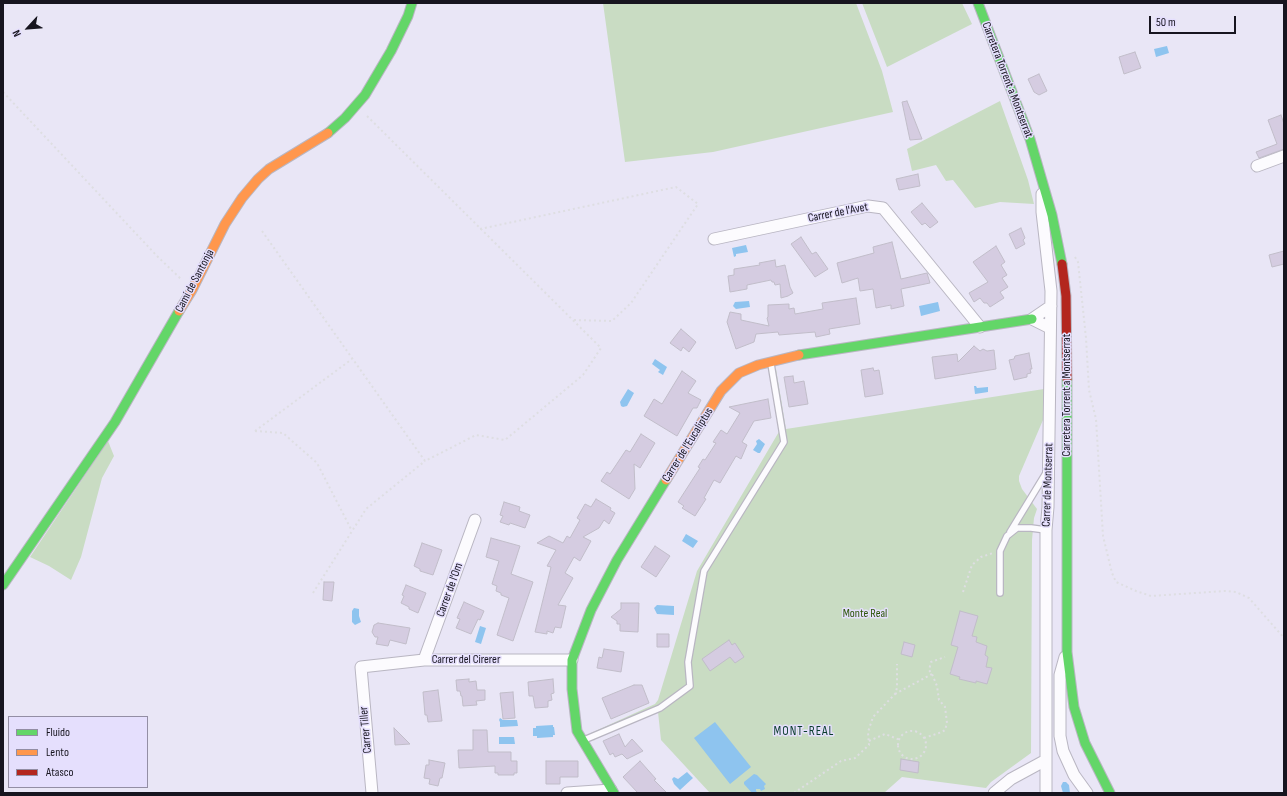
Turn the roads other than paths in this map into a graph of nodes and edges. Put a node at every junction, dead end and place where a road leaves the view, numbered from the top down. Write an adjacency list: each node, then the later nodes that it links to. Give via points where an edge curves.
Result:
1 (412, 3): 16 (street, Camí de Santonja, via 391,51 364,95 345,118 325,136 269,169 242,198 115,422)
2 (978, 3): 5 (street, Carretera Torrent a Montserrat, via 1030,139)
3 (1284, 156): 4 (street)
4 (1257, 166)
5 (1042, 178): 7 (street, Carrer de Montserrat, via 1042,212); 18 (street, Carretera Torrent a Montserrat, via 1061,258 1066,296)
6 (714, 239): 9 (street, Carrer de l'Avet, via 868,206 883,208)
7 (1051, 306): 8 (street); 10 (street, Carrer de Montserrat)
8 (1032, 319): 9 (street, Carrer de l'Eucaliptus); 10 (street)
9 (980, 327): 11 (street, Carrer de l'Eucaliptus)
10 (1050, 328): 12 (street, Carrer de Montserrat)
11 (770, 362): 20 (street, Carrer de l'Eucaliptus, via 739,373 721,391 617,560 591,610); 22 (lane, via 784,442 704,571 688,662 690,686 660,708)
12 (1049, 469): 14 (street, Carrer de Montserrat); 15 (lane)
13 (475, 520): 19 (street, Carrer de l'Om)
14 (1046, 530): 15 (lane, via 1017,528); 23 (street, Carrer de Montserrat)
15 (1007, 536): 17 (lane, via 1000,551)
16 (3, 585)
17 (1000, 593)
18 (1067, 648): 29 (street, via 1060,676 1060,736 1063,751 1074,775); 30 (street, Carretera Torrent a Montserrat, via 1074,707 1085,743)
19 (424, 660): 20 (street, Carrer del Cirerer); 21 (street, Carrer del Cirerer)
20 (572, 660): 22 (street, Carrer de l'Eucaliptus, via 572,690 577,732)
21 (361, 667): 25 (street, Carrer Tiller)
22 (582, 741): 24 (street, Carrer de l'Eucaliptus)
23 (1046, 760): 27 (street, via 1011,779); 28 (street, Carrer de Montserrat)
24 (612, 791): 26 (street)
25 (372, 793)
26 (566, 793)
27 (994, 793)
28 (1046, 793)
29 (1087, 793)
30 (1110, 793)

